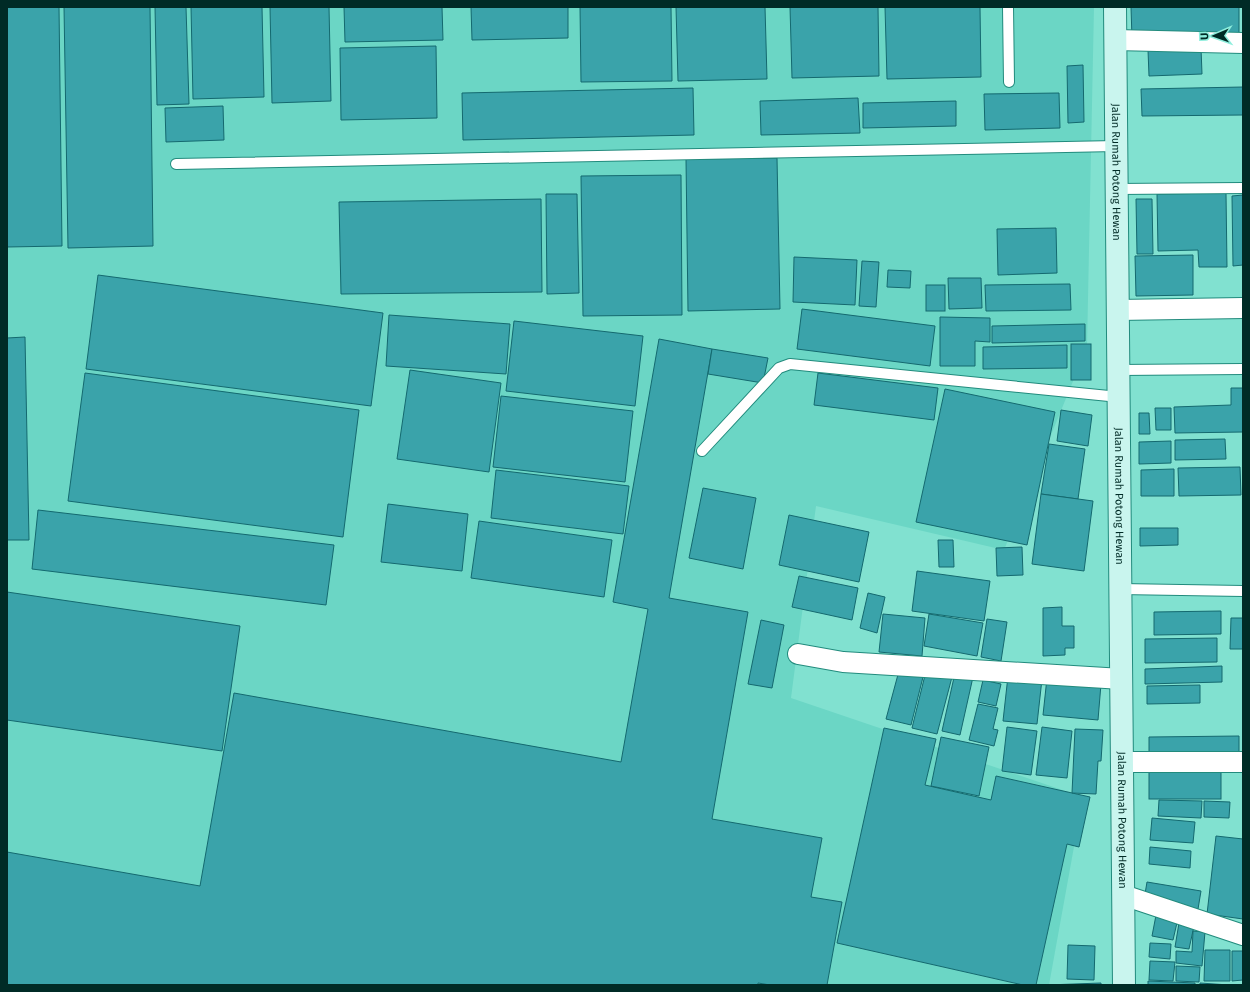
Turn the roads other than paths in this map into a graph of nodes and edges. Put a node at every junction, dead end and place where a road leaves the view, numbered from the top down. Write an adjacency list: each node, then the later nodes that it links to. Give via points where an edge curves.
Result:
1 (1008, 7): 5 (lane)
2 (1115, 7): 3 (street, Jalan Rumah Potong Hewan)
3 (1115, 40): 4 (street); 6 (street, Jalan Rumah Potong Hewan)
4 (1243, 43)
5 (1009, 82)
6 (1116, 146): 7 (lane); 9 (street, Jalan Rumah Potong Hewan)
7 (176, 164)
8 (1243, 188): 9 (lane)
9 (1116, 189): 11 (street, Jalan Rumah Potong Hewan)
10 (1243, 308): 11 (street)
11 (1118, 310): 12 (street, Jalan Rumah Potong Hewan)
12 (1118, 370): 13 (lane); 14 (street, Jalan Rumah Potong Hewan)
13 (1243, 370)
14 (1118, 397): 15 (lane, via 790,364 780,368); 16 (street, Jalan Rumah Potong Hewan)
15 (702, 451)
16 (1120, 589): 17 (lane); 19 (street, Jalan Rumah Potong Hewan)
17 (1243, 590)
18 (798, 654): 19 (street, via 843,662)
19 (1122, 679): 20 (street, Jalan Rumah Potong Hewan)
20 (1122, 762): 21 (street); 22 (street, Jalan Rumah Potong Hewan)
21 (1243, 762)
22 (1123, 895): 23 (street); 24 (street, Jalan Rumah Potong Hewan)
23 (1243, 934)
24 (1124, 985)

